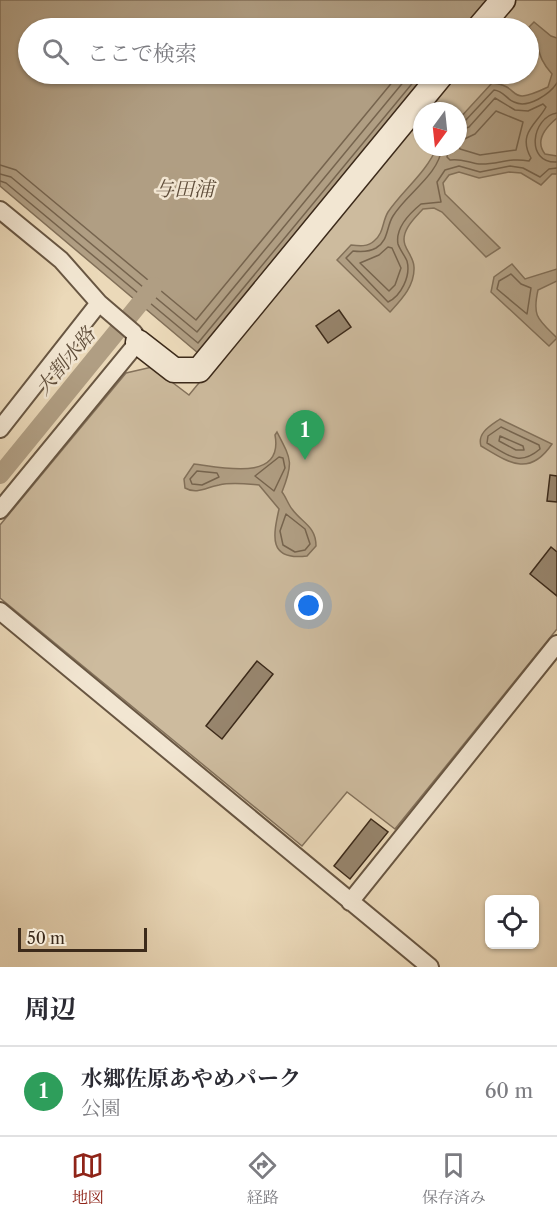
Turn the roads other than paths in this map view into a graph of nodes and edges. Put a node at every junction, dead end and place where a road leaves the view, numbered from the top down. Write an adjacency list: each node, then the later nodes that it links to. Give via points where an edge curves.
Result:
1 (503, 0): 2 (street)
2 (488, 18)
3 (434, 84): 6 (street, via 199,370 174,370)
4 (0, 210): 5 (street, via 61,260)
5 (104, 308): 6 (street); 7 (street)
6 (136, 338): 8 (street)
7 (0, 429)
8 (0, 510)
9 (0, 611): 11 (street)
10 (557, 644): 11 (street)
11 (350, 902): 12 (street)
12 (430, 967)

